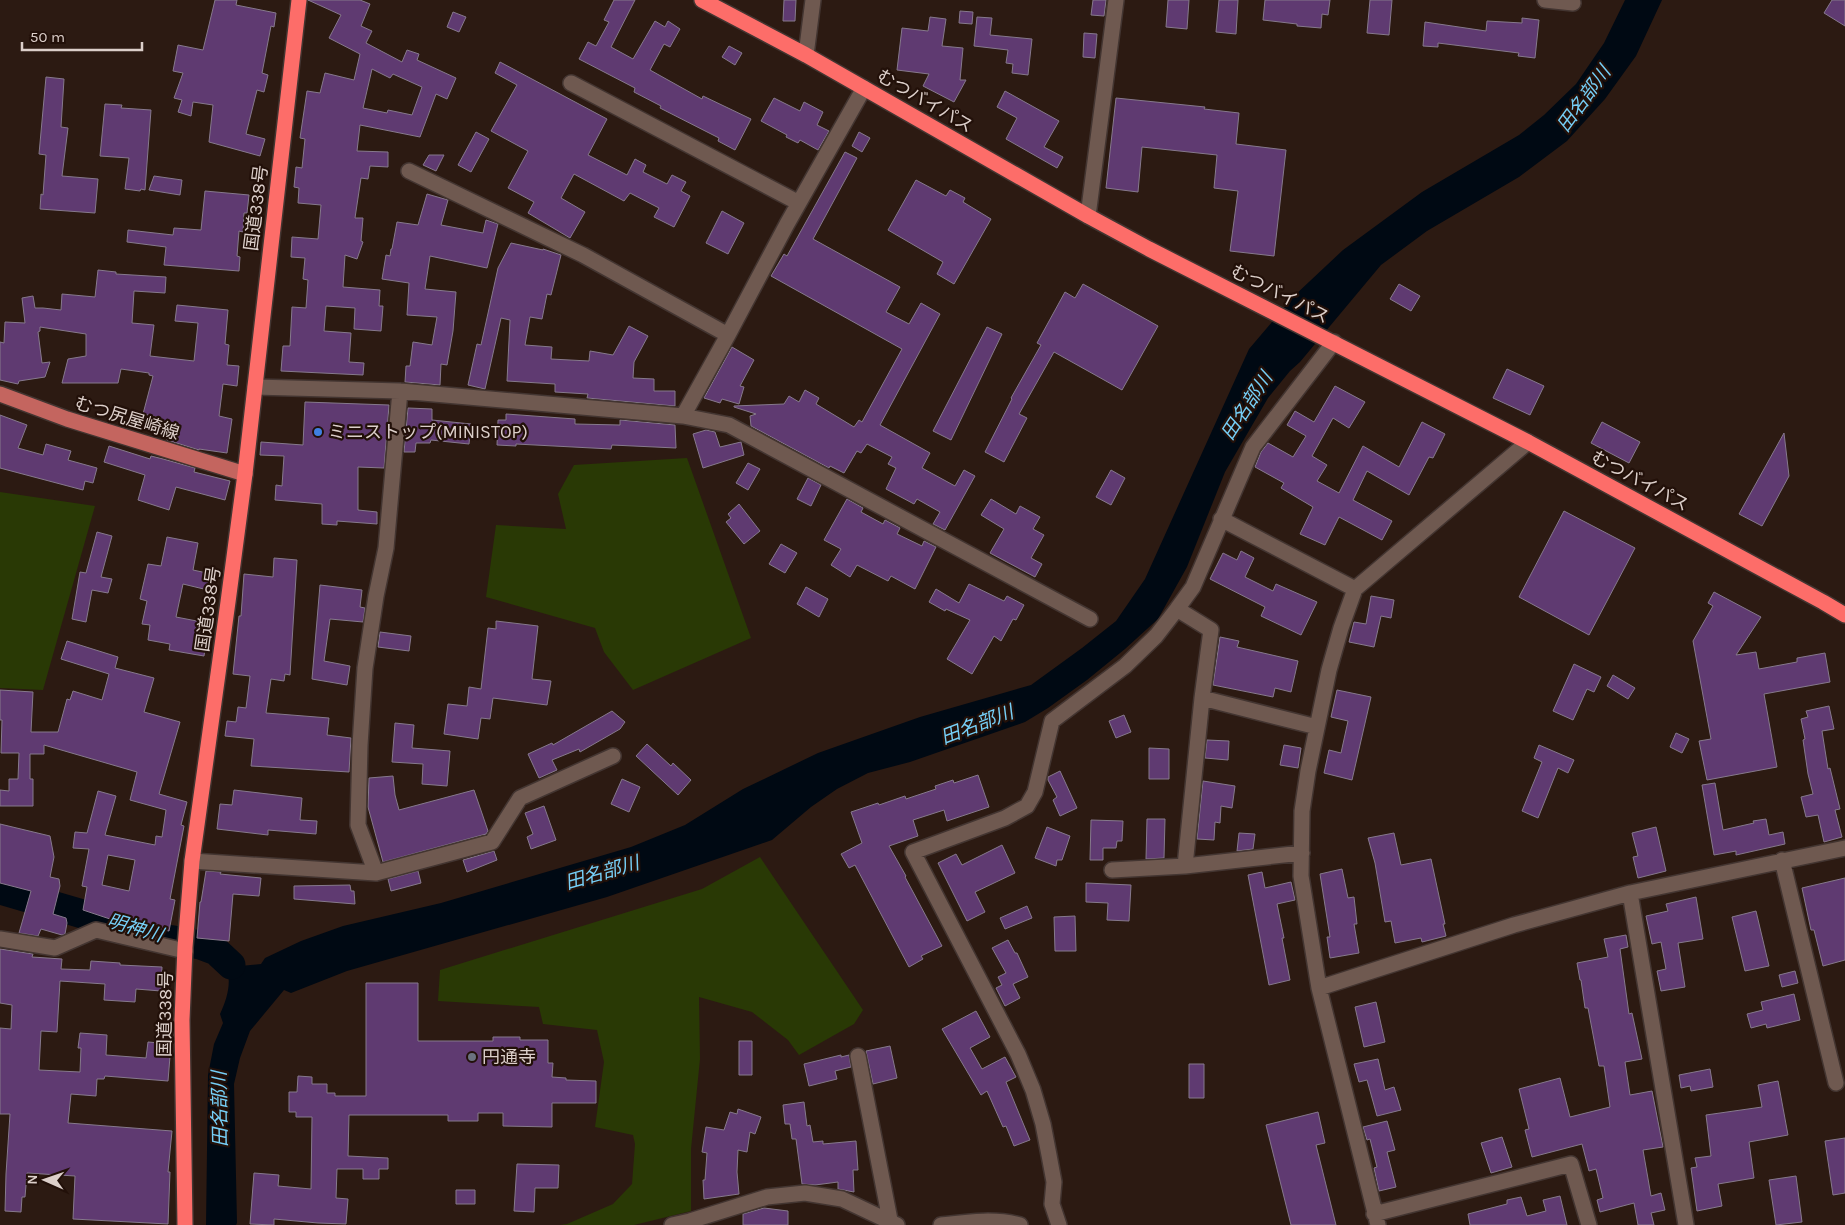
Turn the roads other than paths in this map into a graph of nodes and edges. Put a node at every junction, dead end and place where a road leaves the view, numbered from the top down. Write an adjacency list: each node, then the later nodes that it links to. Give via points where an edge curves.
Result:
1 (299, 0): 15 (highway, 国道338号)
2 (702, 0): 7 (highway, むつバイパス)
3 (812, 0): 7 (street)
4 (1116, 0): 12 (street)
5 (1545, 0): 6 (street)
6 (1574, 3)
7 (806, 55): 9 (highway, むつバイパス)
8 (571, 83): 11 (street)
9 (864, 88): 11 (street); 12 (highway, むつバイパス)
10 (409, 172): 13 (street, via 583,255)
11 (799, 203): 13 (street)
12 (1088, 216): 14 (highway, むつバイパス)
13 (728, 335): 18 (street)
14 (1329, 341): 19 (highway, むつバイパス); 21 (street, via 1253,447)
15 (255, 387): 16 (street); 20 (highway, 国道338号)
16 (400, 392): 18 (street); 35 (street, via 386,548 365,668 360,745 358,825)
17 (0, 394): 20 (main road, むつ尻屋崎線, via 67,419)
18 (683, 416): 25 (street, via 729,425)
19 (1528, 442): 22 (street); 24 (highway, むつバイパス)
20 (245, 474): 32 (highway, 国道338号)
21 (1221, 520): 22 (street); 23 (street, via 1193,587)
22 (1355, 589): 27 (street, via 1329,670)
23 (1177, 609): 26 (street, via 1211,630); 48 (street, via 1126,666 1052,721 1035,792 1027,806 990,824 914,852 1018,1054 1033,1090 1049,1154 1054,1182 1052,1204)
24 (1845, 615)
25 (1090, 619)
26 (1202, 698): 27 (street); 33 (street)
27 (1317, 727): 30 (street, via 1302,811)
28 (613, 756): 35 (street, via 520,798 492,842)
29 (1845, 848): 31 (street)
30 (1302, 853): 33 (street); 39 (street, via 1301,876)
31 (1782, 860): 36 (street); 41 (street)
32 (192, 861): 35 (street); 38 (highway, 国道338号)
33 (1185, 866): 34 (street)
34 (1112, 870)
35 (376, 873)
36 (1630, 893): 39 (street, via 1514,924); 50 (street)
37 (0, 939): 38 (street, via 55,948 96,930)
38 (185, 944): 44 (highway, 国道338号, via 182,1020)
39 (1320, 988): 42 (street)
40 (858, 1056): 43 (street)
41 (1836, 1083)
42 (1376, 1220): 49 (street, via 1571,1164)
43 (894, 1223): 45 (street, via 842,1199 805,1193 767,1196)
44 (185, 1225)
45 (672, 1225)
46 (942, 1225): 47 (street, via 1008,1222)
47 (1020, 1225)
48 (1059, 1225)
49 (1589, 1225)
50 (1686, 1225)

